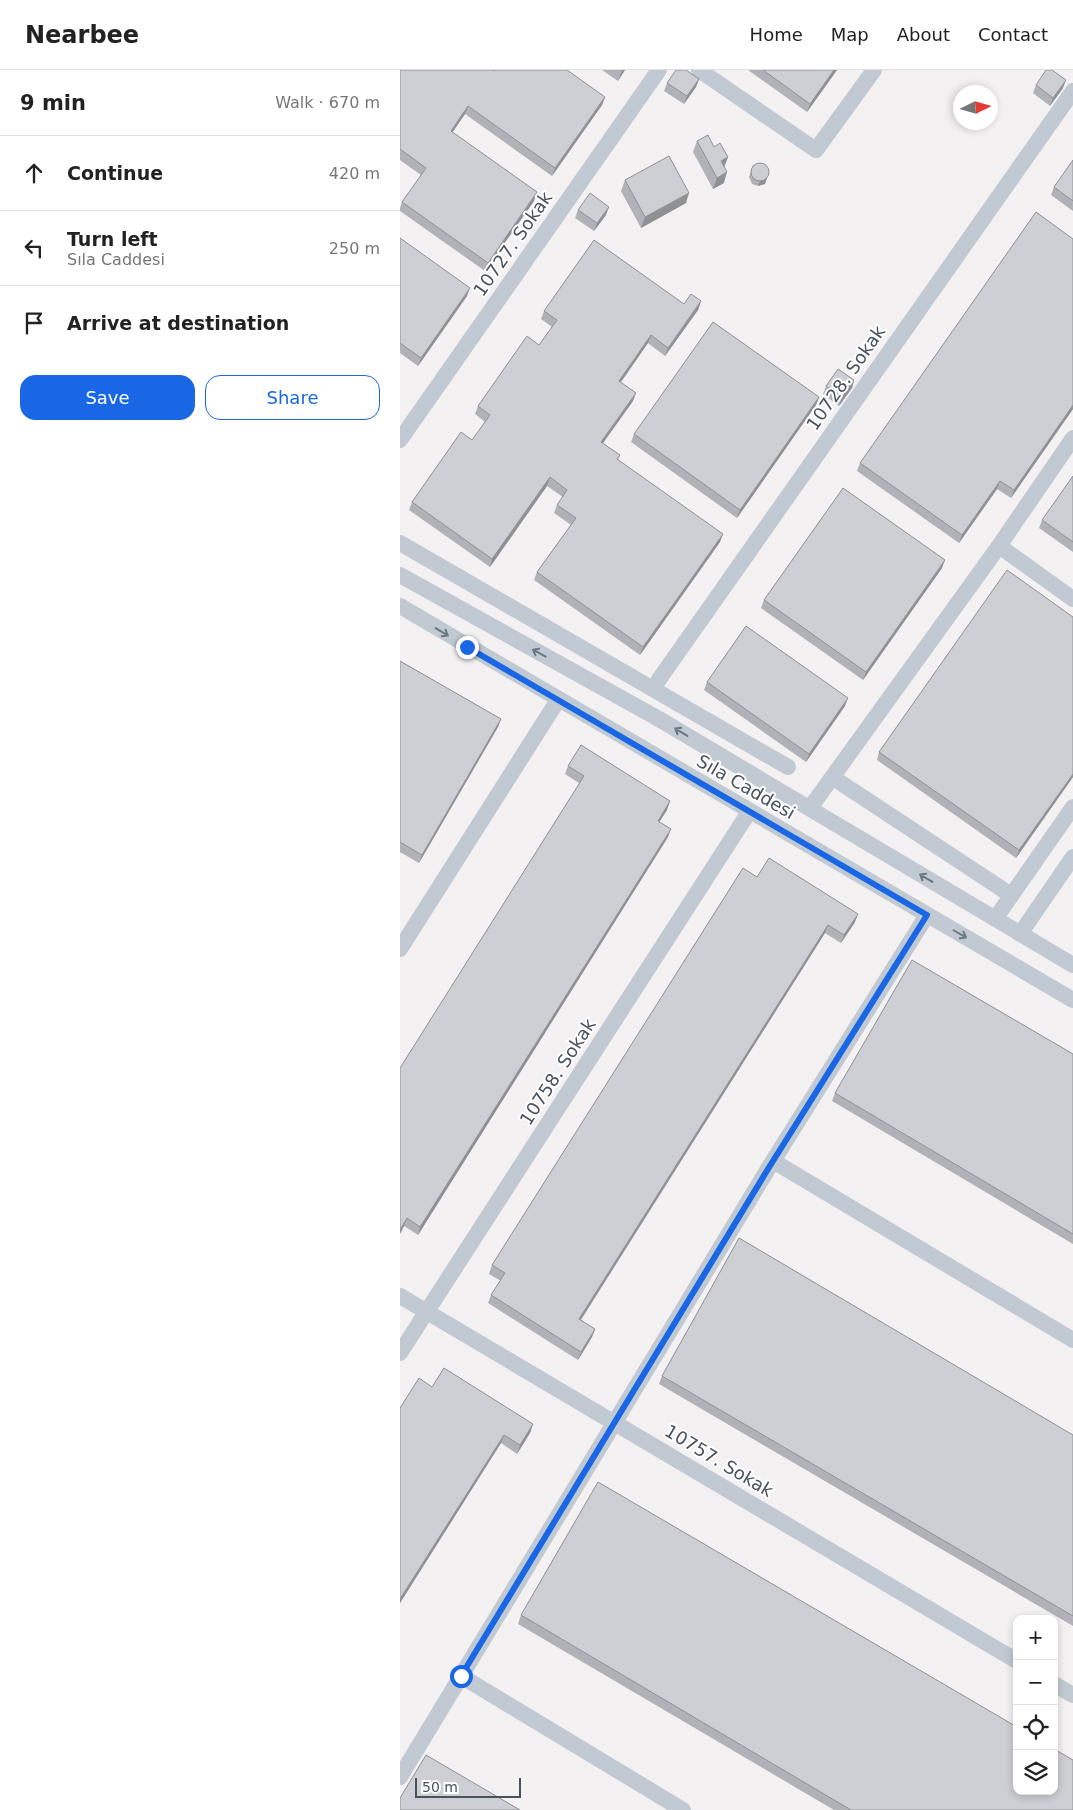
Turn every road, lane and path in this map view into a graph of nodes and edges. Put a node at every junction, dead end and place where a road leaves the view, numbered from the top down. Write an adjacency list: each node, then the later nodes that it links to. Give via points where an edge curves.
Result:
1 (659, 70): 6 (street, 10727. Sokak)
2 (699, 70): 3 (street, via 816,150)
3 (874, 70)
4 (1073, 91): 12 (street, 10728. Sokak)
5 (1073, 438): 8 (street)
6 (400, 440)
7 (400, 543): 12 (street)
8 (999, 546): 10 (street); 15 (street)
9 (400, 575): 17 (street, Sıla Caddesi, one-way to 9)
10 (1073, 599)
11 (400, 606): 13 (street, Sıla Caddesi, one-way to 13)
12 (652, 688): 14 (street)
13 (558, 700): 18 (street, Sıla Caddesi); 24 (street)
14 (788, 767)
15 (832, 777): 17 (street); 20 (street)
16 (1073, 806): 20 (street)
17 (810, 808): 22 (street, Sıla Caddesi, one-way to 17)
18 (749, 812): 21 (street, Sıla Caddesi); 29 (street, 10758. Sokak)
19 (1073, 857): 23 (street)
20 (1011, 895): 22 (street)
21 (927, 915): 26 (street, Sıla Caddesi, one-way to 26); 27 (street)
22 (995, 919): 23 (street, Sıla Caddesi)
23 (1020, 934): 25 (street, Sıla Caddesi)
24 (401, 945)
25 (1073, 965)
26 (1073, 1000)
27 (773, 1161): 30 (street); 32 (street)
28 (400, 1296): 29 (street, 10757. Sokak)
29 (426, 1312): 31 (street, 10758. Sokak); 32 (street, 10757. Sokak)
30 (1073, 1340)
31 (400, 1353)
32 (616, 1423): 33 (street, 10757. Sokak); 34 (street)
33 (1015, 1660)
34 (461, 1676): 37 (street); 38 (street)
35 (1058, 1686): 36 (street)
36 (1073, 1695)
37 (400, 1777)
38 (683, 1810)

